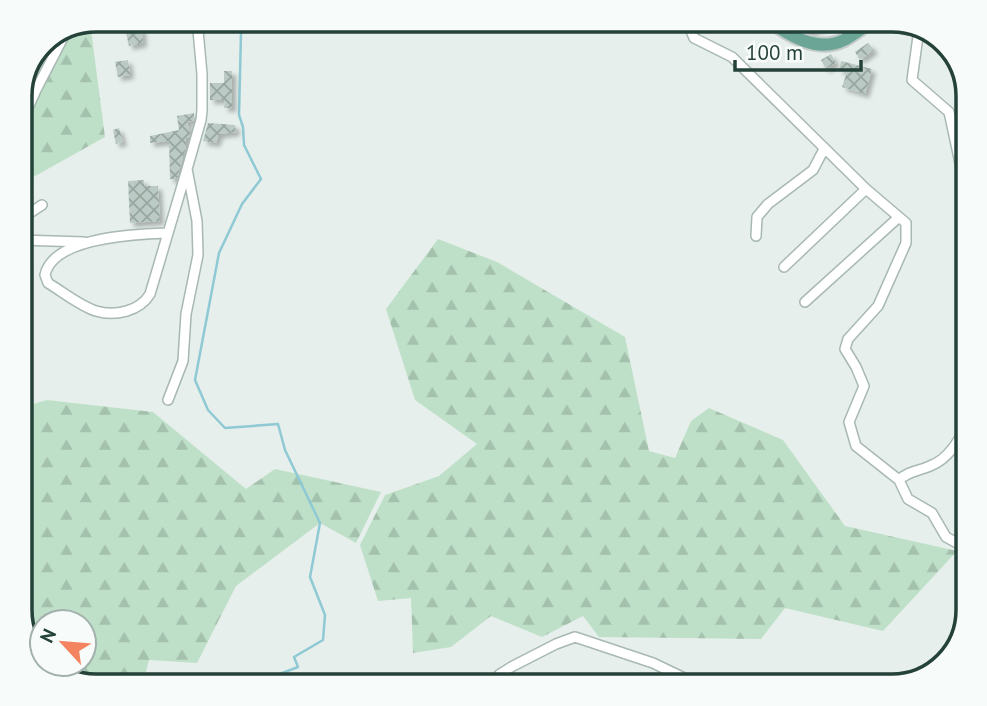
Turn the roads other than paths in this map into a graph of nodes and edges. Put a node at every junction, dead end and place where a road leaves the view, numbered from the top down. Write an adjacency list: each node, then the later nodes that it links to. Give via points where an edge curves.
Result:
1 (198, 32): 10 (street, via 202,110)
2 (691, 32): 9 (street, via 694,38 732,57)
3 (788, 32): 4 (main road, via 828,46)
4 (856, 32)
5 (918, 38): 8 (street, via 912,80 950,112)
6 (61, 41): 7 (street)
7 (32, 98)
8 (956, 141)
9 (824, 149): 11 (street); 16 (street, via 813,170 757,216)
10 (187, 169): 15 (street); 21 (street, via 198,254 183,360)
11 (866, 189): 14 (street); 19 (street)
12 (42, 205): 13 (street)
13 (32, 212)
14 (899, 217): 20 (street); 23 (street, via 906,223 906,243 878,306 848,339 845,349 864,386 849,422 856,446)
15 (167, 233): 18 (street, via 109,236); 18 (street, via 144,303 136,309 108,313 95,311 48,283 44,275 51,261)
16 (756, 236)
17 (32, 240): 18 (street)
18 (88, 242)
19 (784, 267)
20 (806, 302)
21 (168, 400)
22 (956, 446): 23 (street, via 933,465)
23 (899, 480): 24 (street, via 908,499 932,513 946,537)
24 (956, 542)
25 (500, 674): 26 (street, via 575,637)
26 (676, 674)

